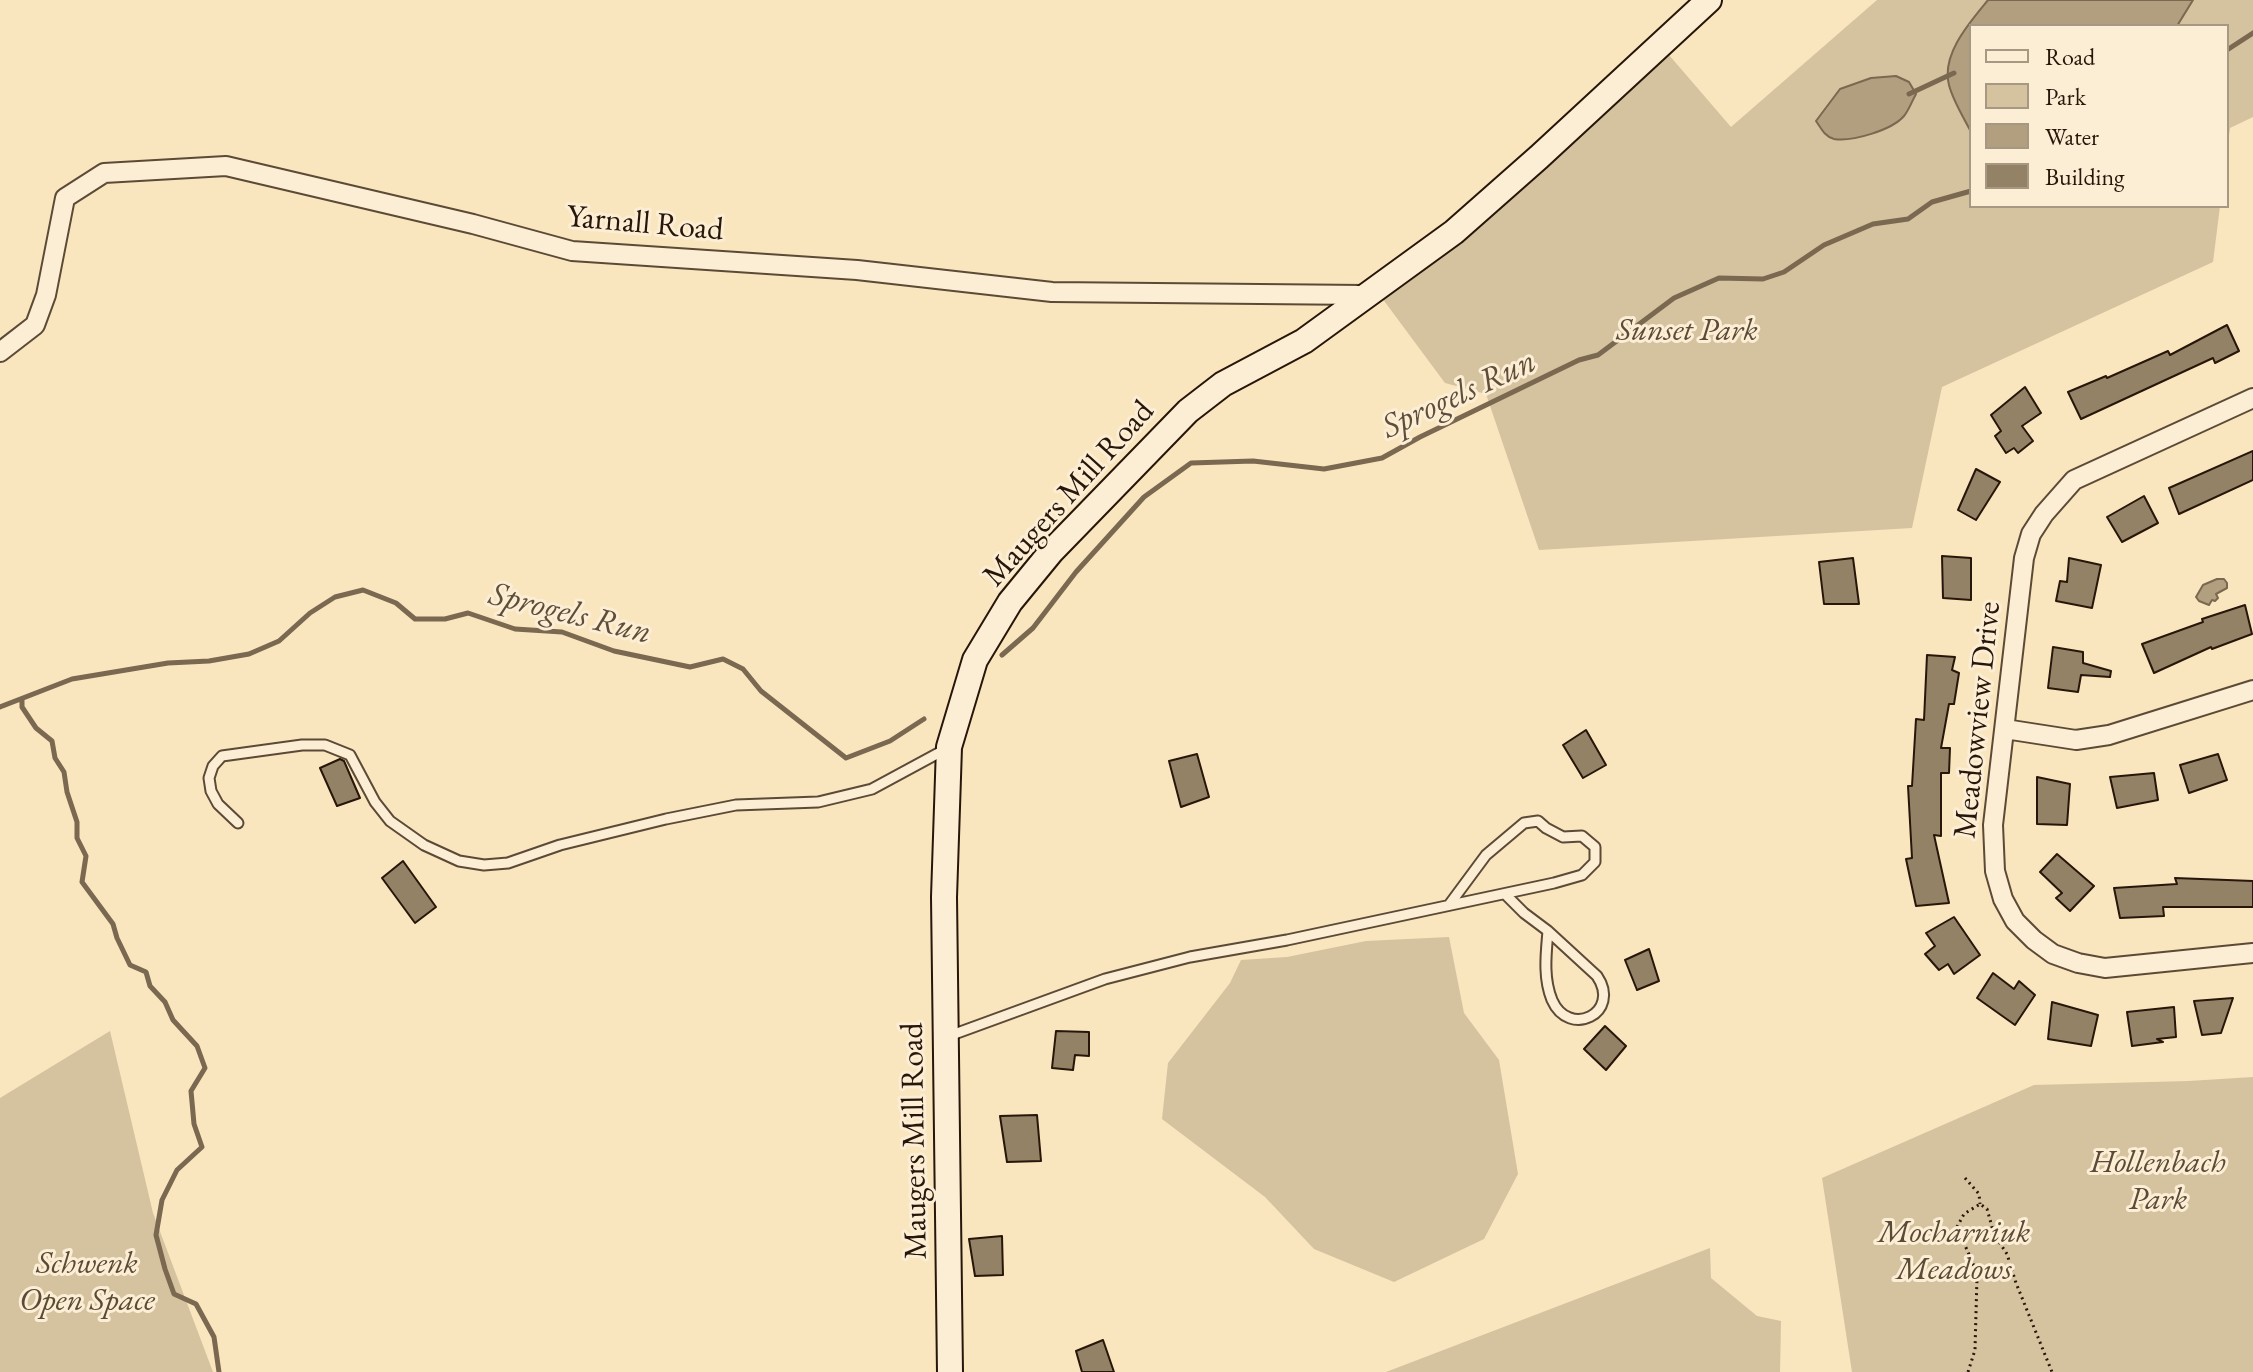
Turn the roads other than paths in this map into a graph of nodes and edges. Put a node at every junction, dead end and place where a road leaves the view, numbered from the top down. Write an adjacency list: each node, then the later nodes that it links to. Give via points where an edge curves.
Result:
1 (1709, 0): 2 (street, Maugers Mill Road, via 1454,232)
2 (1364, 295): 3 (street, Yarnall Road, via 1052,292 857,270 572,251 226,166 104,173 65,198 35,325); 7 (street, Maugers Mill Road, via 1304,341 1223,384 1188,411 1051,552 1010,602 975,660)
3 (0, 352)
4 (2253, 398): 6 (street, Meadowview Drive, via 2074,480 2044,514 2024,558)
5 (2253, 690): 6 (street, via 2109,735 2076,740)
6 (2005, 729): 12 (street, Meadowview Drive, via 1993,825 1995,871 2015,921 2034,940 2053,954 2105,968)
7 (949, 747): 8 (lane, via 872,789 818,802 736,805 694,813 484,865 447,856 390,821 350,755 325,745 302,745 222,756 213,766 211,791); 13 (street, Maugers Mill Road)
8 (238, 823)
9 (1505, 894): 10 (lane); 10 (lane, via 1582,875 1595,862 1595,847 1582,836 1563,837 1538,821 1524,823 1486,855); 11 (lane)
10 (1449, 905): 13 (lane, via 1105,979)
11 (1548, 931): 11 (lane, via 1603,984 1601,1007 1592,1016 1568,1018 1552,1000 1545,968)
12 (2253, 953)
13 (946, 1037): 14 (street, Maugers Mill Road)
14 (950, 1372)

